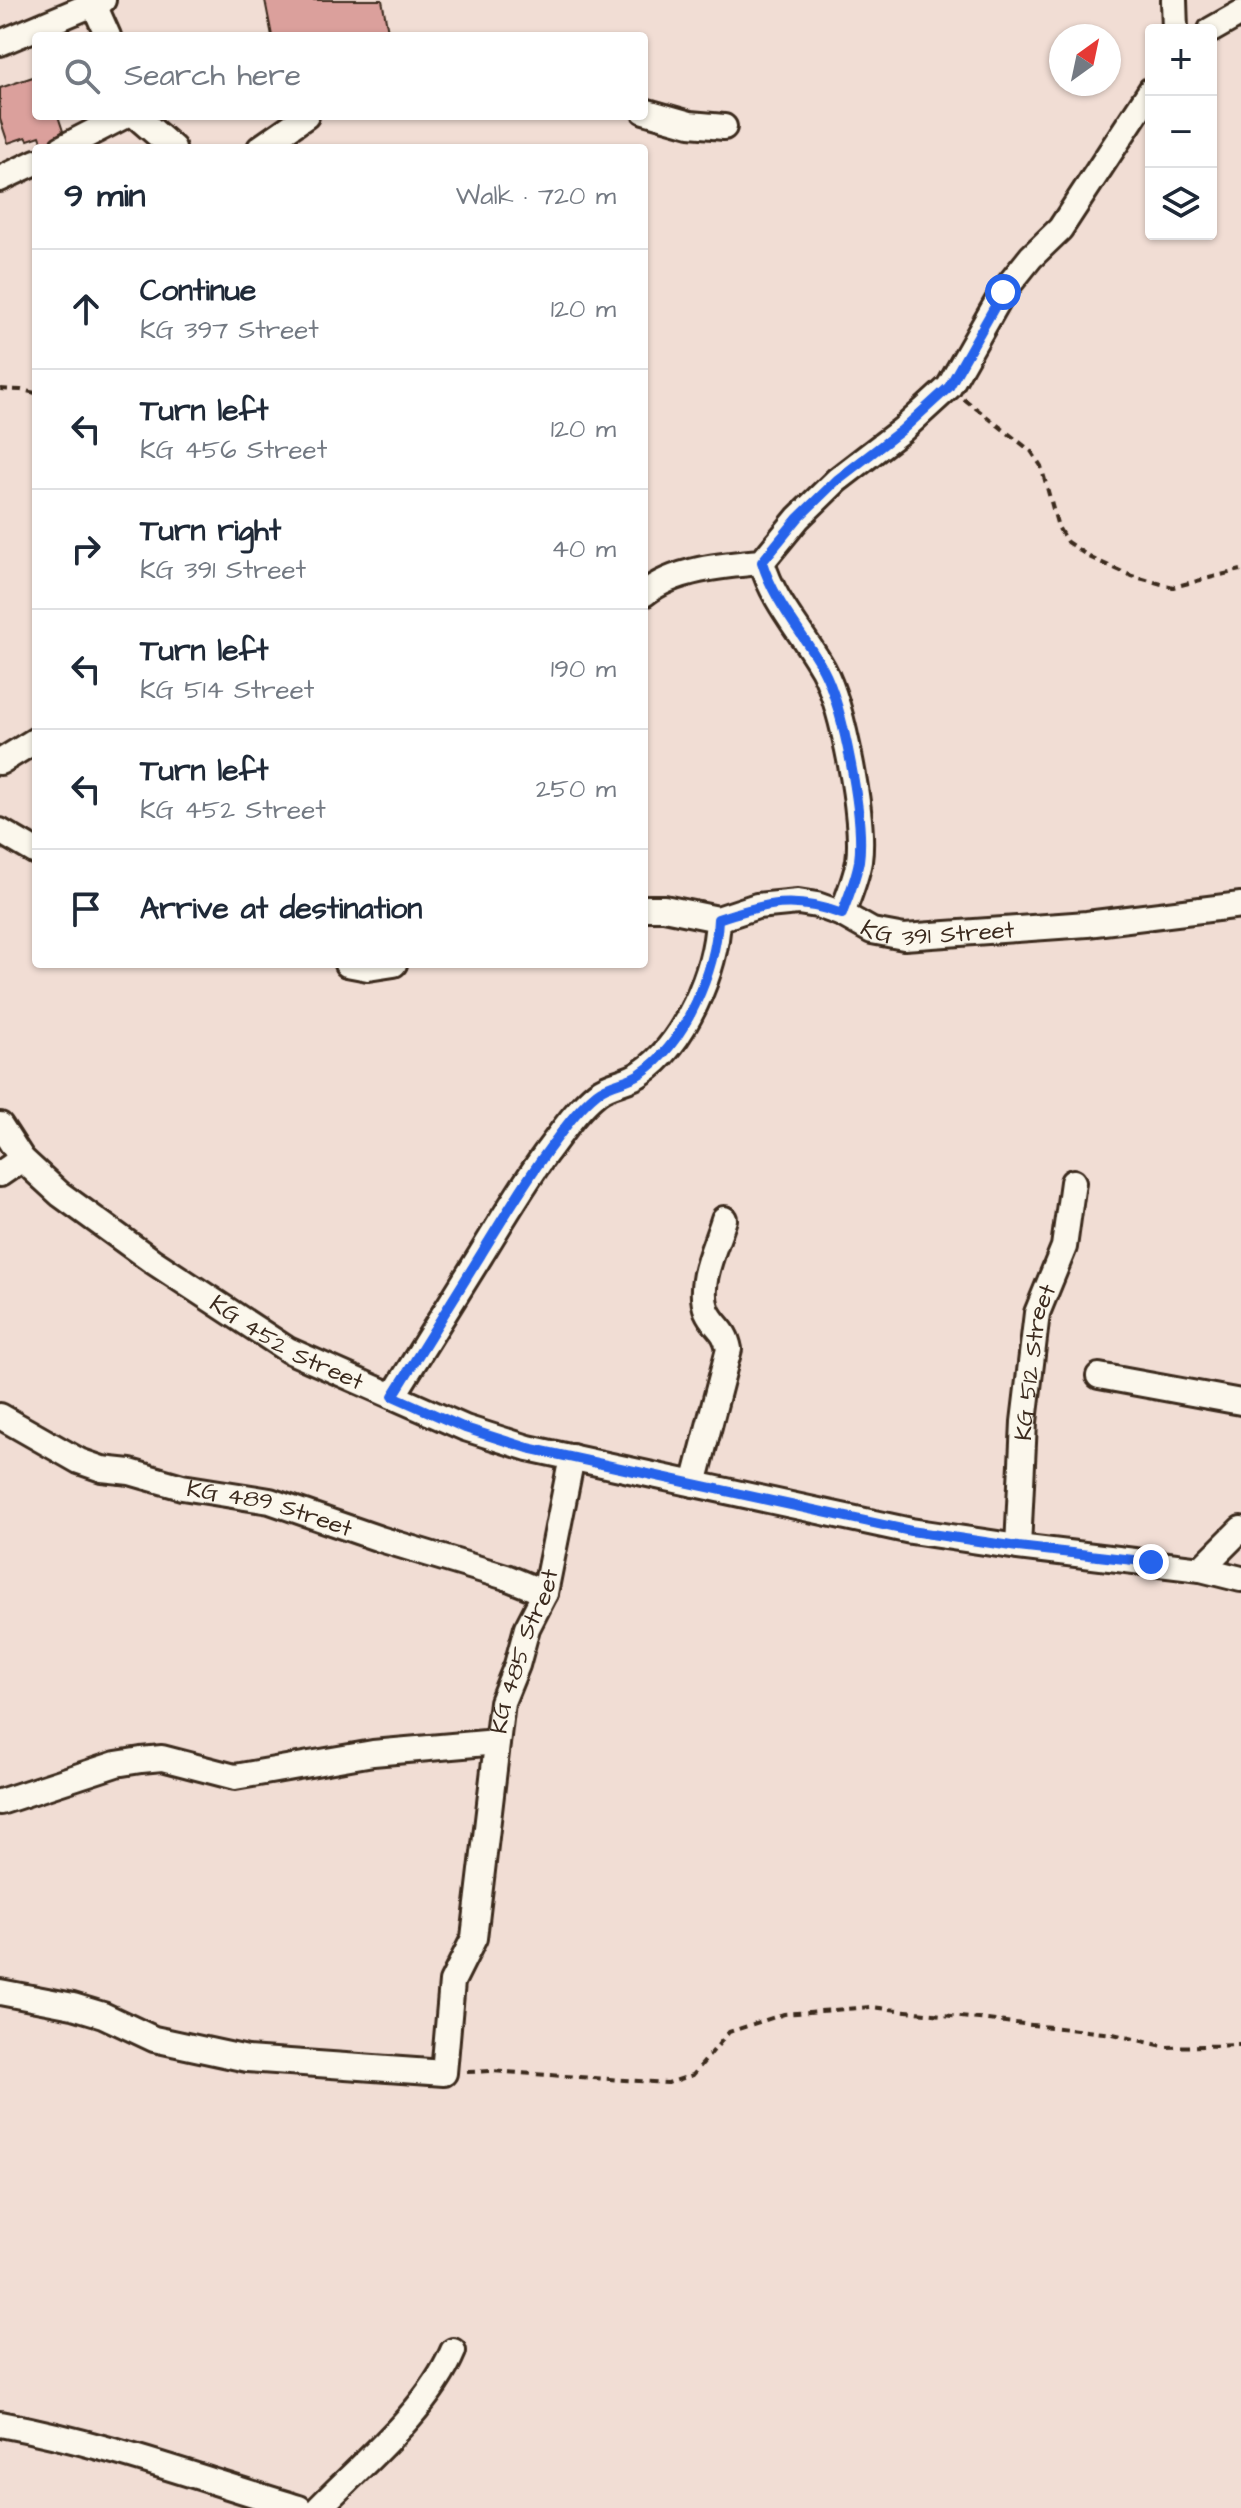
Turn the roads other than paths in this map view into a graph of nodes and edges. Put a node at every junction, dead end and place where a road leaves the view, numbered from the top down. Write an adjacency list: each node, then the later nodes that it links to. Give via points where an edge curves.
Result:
1 (1174, 0): 4 (street)
2 (96, 2): 6 (street); 7 (street)
3 (1241, 13): 5 (street)
4 (1175, 24)
5 (1217, 27)
6 (107, 32)
7 (0, 43)
8 (1147, 96): 19 (street, via 1060,229 1003,292 949,387 837,480)
9 (648, 112): 13 (street)
10 (116, 120): 14 (street)
11 (141, 120): 15 (street)
12 (300, 120): 16 (street)
13 (724, 127)
14 (70, 144)
15 (168, 144)
16 (266, 144)
17 (32, 164): 18 (street)
18 (0, 179)
19 (762, 562): 20 (street, via 673,577); 27 (street, via 775,596 825,673 842,721 860,830 859,862)
20 (648, 591)
21 (32, 742): 22 (street)
22 (0, 762)
23 (0, 831): 24 (street)
24 (32, 850)
25 (1241, 905): 27 (street, KG 391 Street, via 1087,924 904,937 872,931)
26 (648, 908): 28 (street, KG 391 Street)
27 (842, 914): 28 (street, KG 391 Street, via 798,902 757,906)
28 (718, 919): 35 (street, via 705,983 686,1021 642,1073 613,1083 574,1116 531,1174)
29 (0, 1125): 30 (street, KG 452 Street)
30 (22, 1159): 31 (street); 35 (street, KG 452 Street, via 128,1244 288,1350)
31 (0, 1174)
32 (1073, 1182): 41 (street, KG 512 Street, via 1064,1247 1037,1313 1024,1422)
33 (724, 1219): 39 (street, via 703,1298 708,1315 727,1336 729,1349)
34 (1099, 1376): 36 (street)
35 (393, 1396): 38 (street, KG 452 Street, via 465,1428)
36 (1241, 1402)
37 (0, 1416): 44 (street, KG 489 Street, via 102,1469 270,1501)
38 (572, 1457): 39 (street, KG 452 Street); 44 (street, KG 485 Street)
39 (694, 1484): 41 (street, KG 452 Street, via 911,1531)
40 (1241, 1529): 42 (street)
41 (1018, 1547): 42 (street, KG 452 Street)
42 (1201, 1569): 43 (street, KG 452 Street)
43 (1241, 1579)
44 (545, 1593): 45 (street, KG 485 Street, via 502,1702)
45 (497, 1742): 46 (street, via 373,1753 235,1777 162,1758 141,1760); 47 (street, KG 485 Street, via 474,1938 452,1982 444,2073 247,2059 154,2039 73,2006)
46 (0, 1802)
47 (0, 1992)
48 (453, 2351): 51 (street, via 418,2407)
49 (0, 2424): 50 (street, via 103,2446)
50 (299, 2508)
51 (319, 2508)

